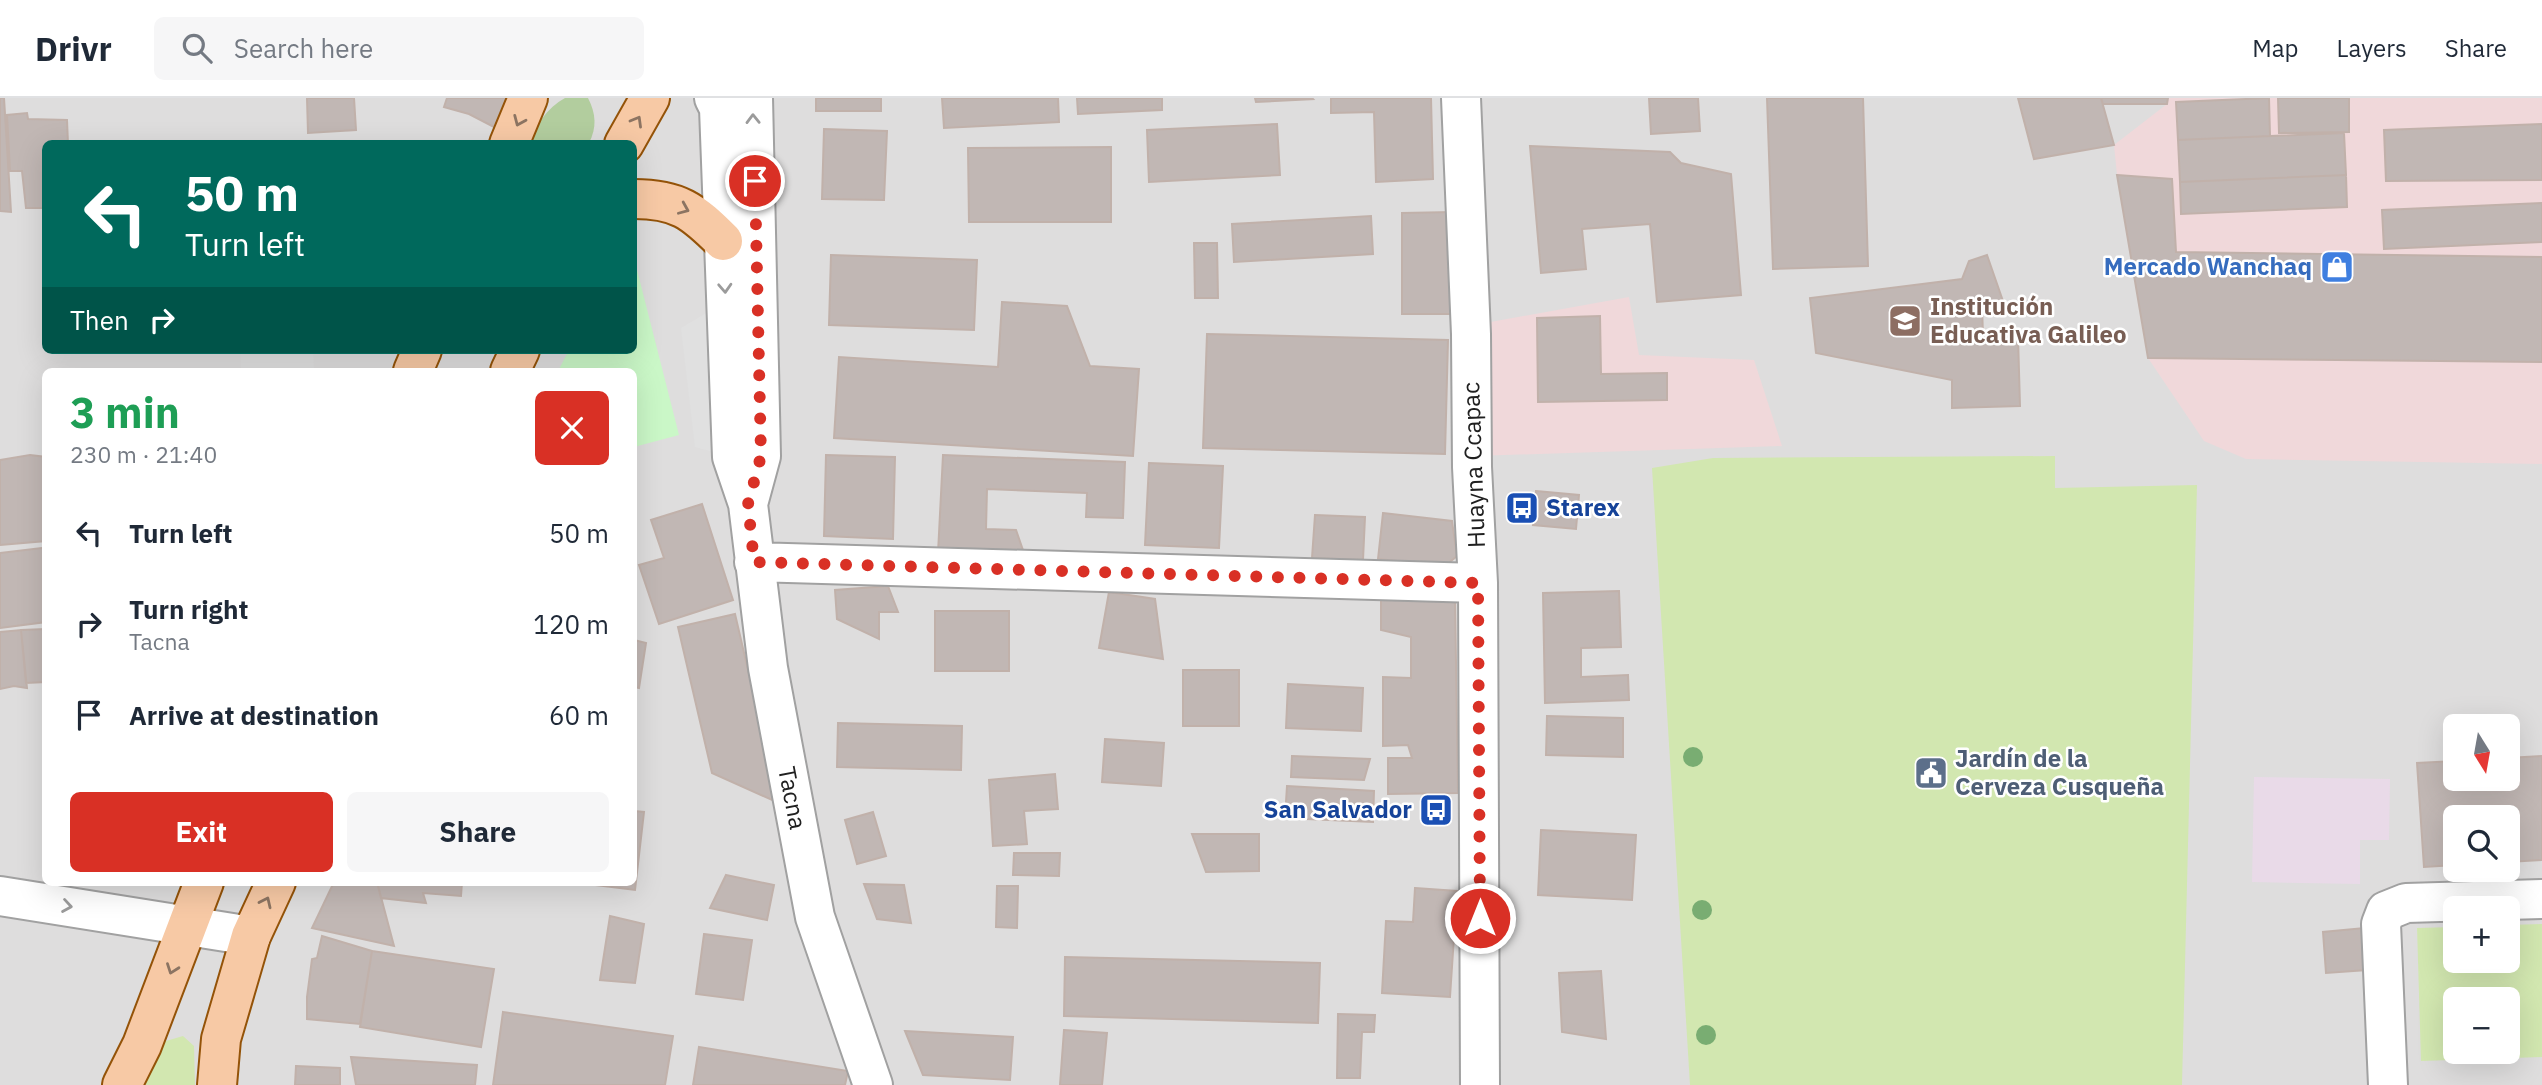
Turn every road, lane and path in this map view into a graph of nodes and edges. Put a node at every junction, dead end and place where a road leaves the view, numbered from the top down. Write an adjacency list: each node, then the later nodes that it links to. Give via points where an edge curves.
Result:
1 (528, 98): 6 (main road, one-way to 6)
2 (650, 98): 7 (main road, one-way to 2)
3 (714, 98): 9 (street, Tacna, via 719,108)
4 (753, 98): 10 (street, Tacna, one-way to 4, via 761,456)
5 (1461, 98): 12 (street, Huayna Ccapac)
6 (511, 140)
7 (626, 140)
8 (637, 199): 9 (main road, one-way to 9, via 660,199 696,214)
9 (723, 241): 10 (street, Tacna, one-way to 10, via 732,457)
10 (748, 504): 11 (street, Tacna)
11 (754, 562): 12 (street); 21 (street, Tacna, via 768,668 815,917)
12 (1478, 583): 22 (street, Huayna Ccapac)
13 (202, 886): 17 (main road)
14 (274, 886): 18 (main road, one-way to 14)
15 (0, 896): 17 (street, one-way to 17)
16 (2542, 899): 23 (street, via 2406,903 2386,911 2381,925)
17 (187, 924): 18 (street); 19 (main road, one-way to 19, via 142,1045)
18 (251, 936): 20 (main road, via 221,1039)
19 (122, 1085)
20 (217, 1085)
21 (873, 1085)
22 (1480, 1085)
23 (2388, 1085)

